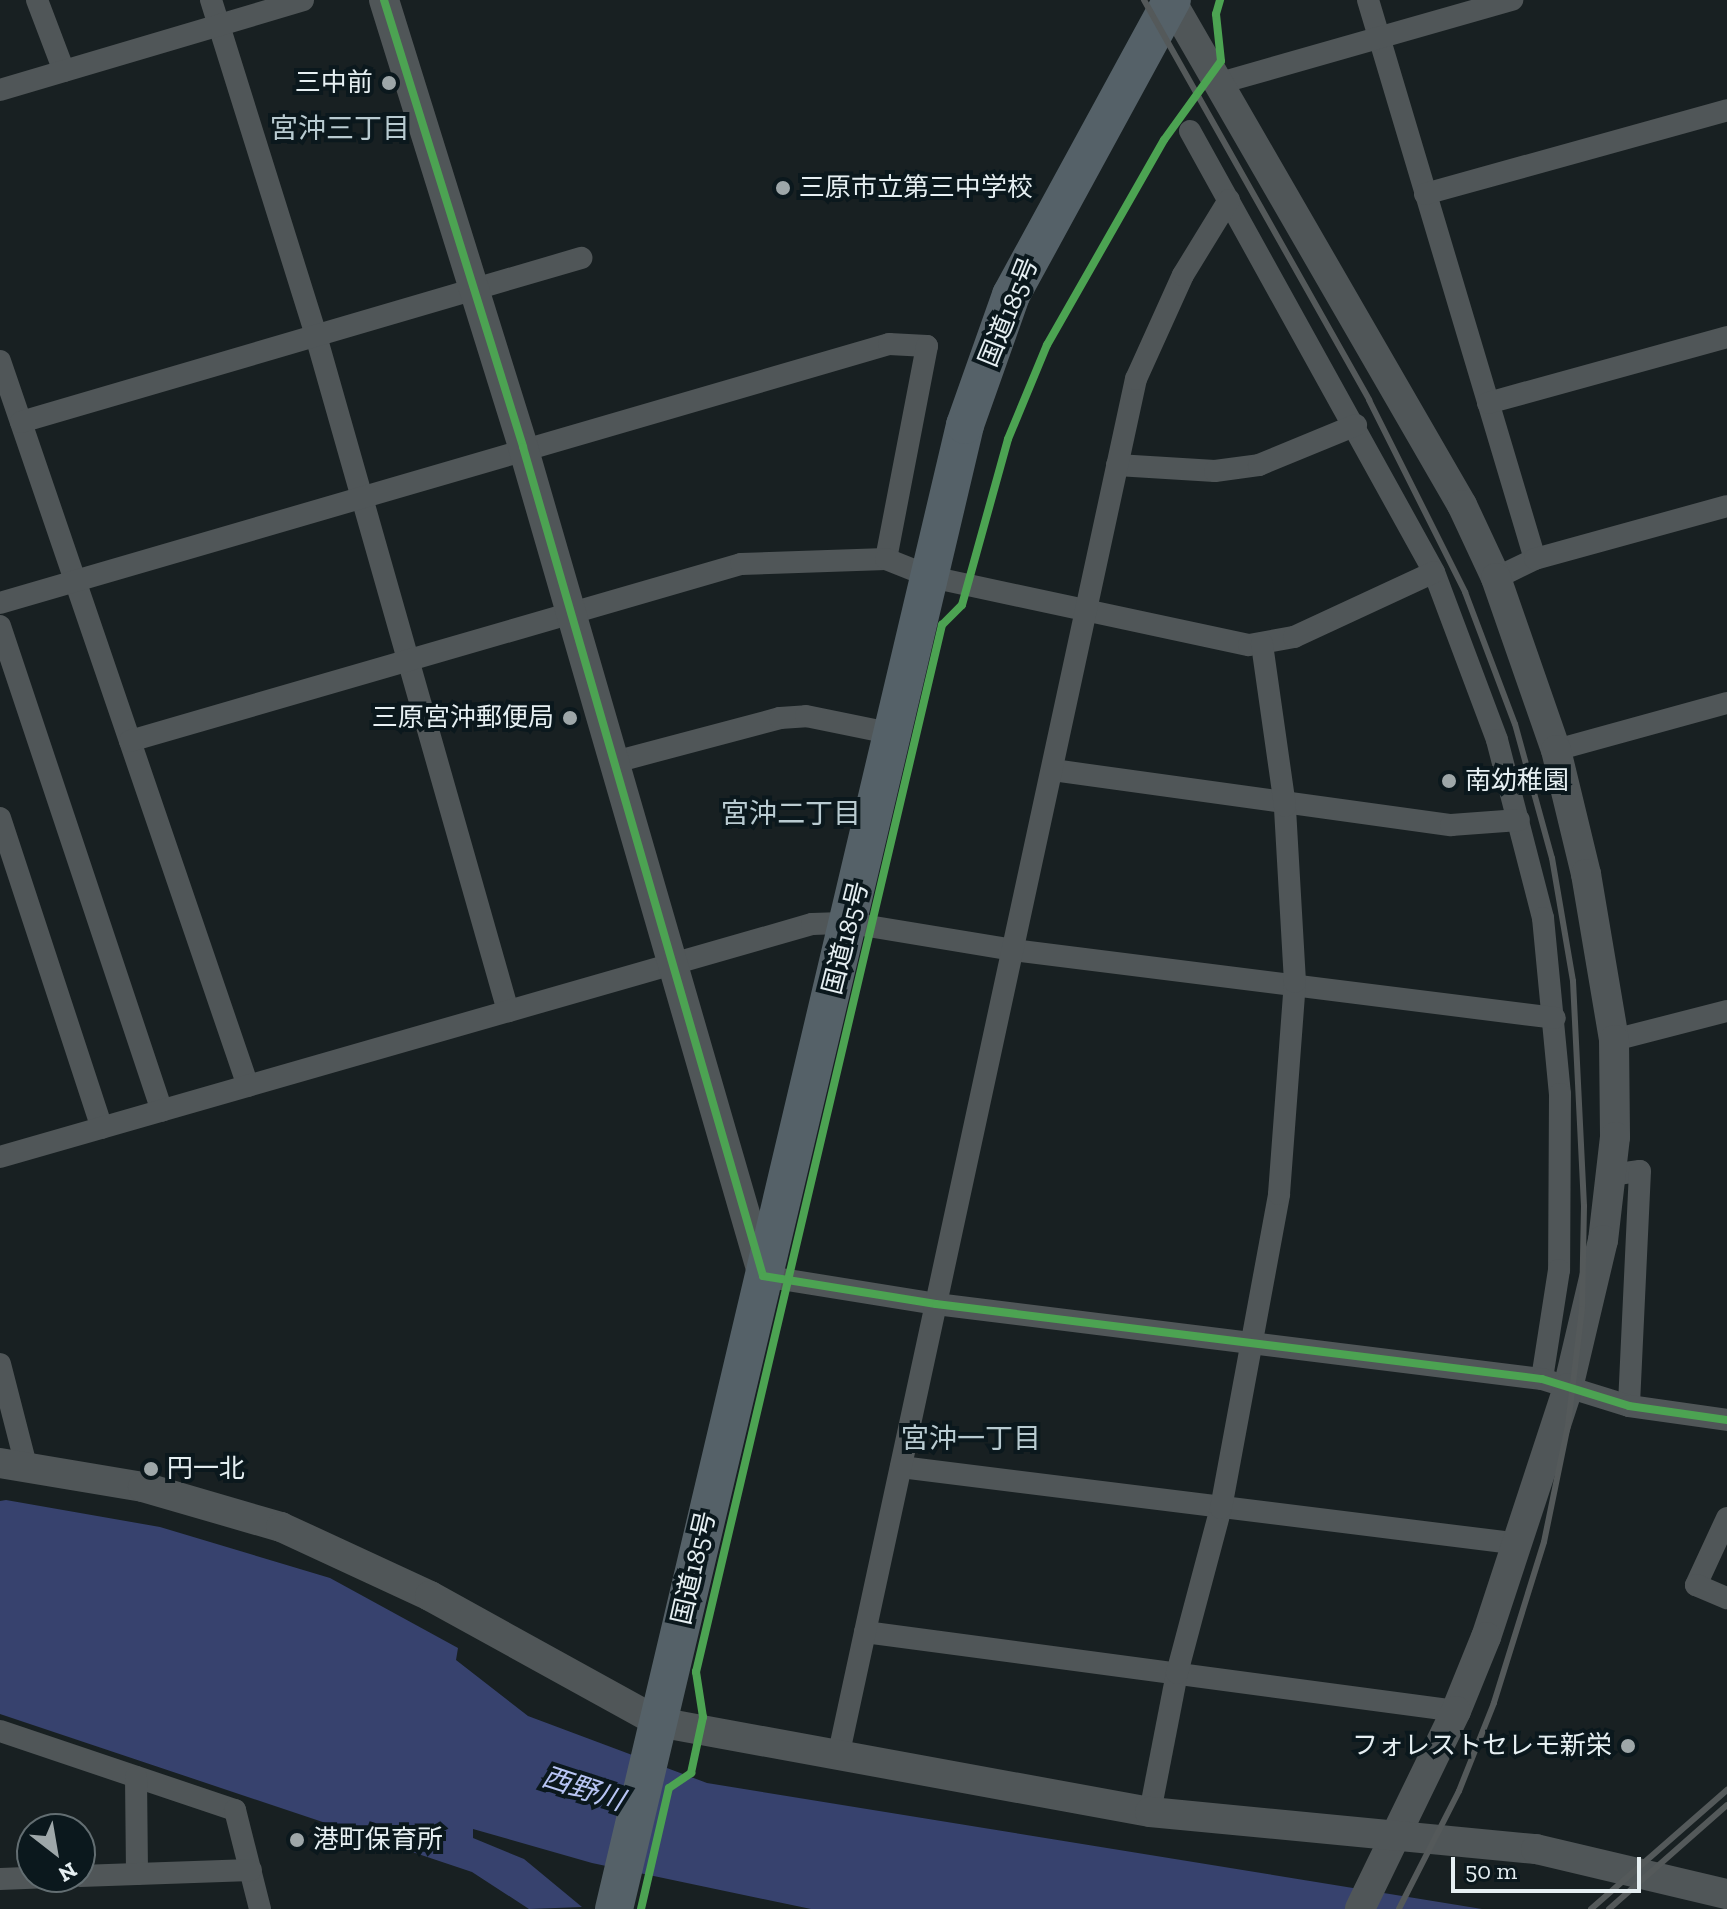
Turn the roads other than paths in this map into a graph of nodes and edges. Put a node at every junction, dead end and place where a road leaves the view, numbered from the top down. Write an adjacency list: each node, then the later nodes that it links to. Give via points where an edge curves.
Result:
1 (37, 0): 10 (street)
2 (211, 0): 8 (street)
3 (303, 0): 8 (street)
4 (384, 0): 18 (street)
5 (1171, 0): 11 (street); 32 (highway, 国道185号, via 1011,295 965,425)
6 (1368, 0): 9 (street)
7 (1512, 0): 9 (street)
8 (219, 25): 10 (street); 19 (street)
9 (1378, 38): 11 (street); 15 (street)
10 (64, 71): 12 (street)
11 (1220, 83): 33 (street, via 1462,505)
12 (0, 90)
13 (1727, 110): 15 (street)
14 (1190, 131): 16 (street)
15 (1425, 194): 22 (street)
16 (1229, 200): 24 (street); 26 (street, via 1183,275 1141,368)
17 (581, 258): 18 (street)
18 (471, 291): 19 (street); 25 (street)
19 (316, 336): 23 (street); 27 (street)
20 (1727, 337): 22 (street)
21 (0, 361): 23 (street)
22 (1488, 403): 30 (street)
23 (21, 422): 34 (street)
24 (1356, 425): 26 (street, via 1259,465 1215,471); 31 (street)
25 (523, 447): 27 (street); 29 (street, via 889,344 927,346); 37 (street)
26 (1117, 465): 36 (street)
27 (359, 496): 34 (street); 40 (street)
28 (1727, 506): 30 (street)
29 (886, 559): 32 (street); 37 (street, via 741,564)
30 (1535, 559): 33 (street)
31 (1434, 572): 39 (street, via 1294,637); 48 (street, via 1475,672)
32 (931, 577): 36 (street); 42 (highway, 国道185号)
33 (1496, 578): 44 (street)
34 (75, 580): 35 (street); 43 (street)
35 (0, 603)
36 (1085, 610): 39 (street); 46 (street)
37 (568, 612): 40 (street); 45 (street)
38 (0, 626): 59 (street)
39 (1262, 644): 47 (street)
40 (406, 660): 43 (street); 54 (street)
41 (1727, 703): 44 (street)
42 (894, 734): 45 (street, via 806,716 780,718); 50 (highway, 国道185号)
43 (130, 741): 58 (street)
44 (1556, 750): 57 (street, via 1586,874)
45 (611, 763): 52 (street)
46 (1053, 770): 47 (street); 51 (street)
47 (1285, 806): 48 (street, via 1451,825); 53 (street)
48 (1519, 820): 56 (street, via 1543,918)
49 (0, 821): 60 (street)
50 (850, 923): 51 (street); 52 (street, via 812,924); 63 (highway, 国道185号)
51 (1013, 950): 53 (street); 64 (street)
52 (669, 964): 54 (street); 63 (street)
53 (1295, 982): 56 (street); 65 (street, via 1279,1194)
54 (508, 1011): 58 (street)
55 (1727, 1011): 57 (street)
56 (1555, 1018): 67 (street, via 1561,1198)
57 (1614, 1040): 62 (street)
58 (248, 1086): 59 (street)
59 (162, 1111): 60 (street)
60 (102, 1128): 61 (street)
61 (0, 1157)
62 (1611, 1175): 67 (street, via 1603,1240); 68 (street, via 1640,1171)
63 (763, 1276): 64 (street); 80 (highway, 国道185号)
64 (936, 1304): 65 (street); 71 (street)
65 (1254, 1344): 67 (street); 72 (street)
66 (0, 1364): 70 (street)
67 (1555, 1383): 68 (street); 74 (street)
68 (1629, 1406): 69 (street)
69 (1727, 1420)
70 (13, 1464): 80 (street, via 143,1487 281,1527 430,1596)
71 (901, 1467): 72 (street); 76 (street)
72 (1221, 1508): 74 (street); 77 (street)
73 (1727, 1518): 75 (street, via 1696,1585)
74 (1520, 1544): 78 (street)
75 (1727, 1598)
76 (865, 1632): 77 (street); 81 (street)
77 (1177, 1673): 78 (street); 83 (street)
78 (1456, 1711): 84 (street)
79 (0, 1731): 82 (street)
80 (654, 1739): 81 (street); 91 (highway, 国道185号)
81 (838, 1757): 83 (street)
82 (136, 1777): 85 (street, via 235,1810); 86 (street)
83 (1150, 1812): 84 (street, via 1333,1832)
84 (1392, 1833): 88 (street, via 1536,1849); 89 (street)
85 (251, 1870): 86 (street); 90 (street)
86 (137, 1874): 87 (street)
87 (96, 1875)
88 (1727, 1894)
89 (1366, 1897)
90 (260, 1909)
91 (614, 1909)

